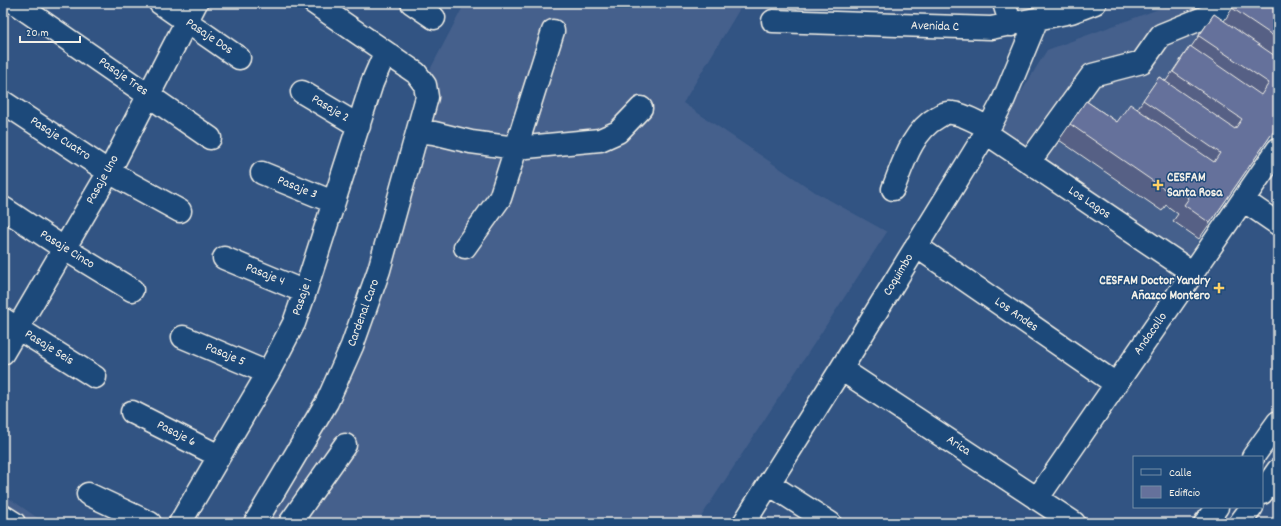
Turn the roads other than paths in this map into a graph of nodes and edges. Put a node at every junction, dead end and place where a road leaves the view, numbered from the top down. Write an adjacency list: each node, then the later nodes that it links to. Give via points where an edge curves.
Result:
1 (15, 3): 17 (street, Pasaje Tres)
2 (160, 3): 8 (street, Pasaje Dos)
3 (314, 3): 14 (street)
4 (412, 3): 9 (street)
5 (1004, 3): 12 (street)
6 (1095, 3): 10 (street, Avenida C, via 1071,12)
7 (1240, 3): 26 (street, via 1161,35 1142,62 1092,75)
8 (191, 12): 15 (street, Pasaje Dos); 17 (street, Pasaje Uno)
9 (434, 18)
10 (1037, 18): 12 (street, Avenida C); 22 (street, Coquimbo, via 1003,101)
11 (772, 21): 12 (street, Avenida C, via 991,28)
12 (1011, 25)
13 (553, 31): 24 (street)
14 (385, 53): 20 (street, Pasaje 1, via 372,83); 21 (street, Cardenal Caro, via 416,73 425,85 427,97)
15 (239, 58)
16 (302, 92): 20 (street, Pasaje 2)
17 (149, 96): 23 (street, Pasaje Tres); 27 (street, Pasaje Uno)
18 (3, 102): 27 (street, Pasaje Cuatro)
19 (641, 108): 24 (street, via 618,132 600,140)
20 (359, 126): 31 (street, Pasaje 1)
21 (418, 131): 24 (street); 65 (street, Cardenal Caro, via 379,270 352,346 327,402)
22 (987, 131): 26 (street, Los Lagos); 29 (street, Los Lagos, via 951,112 929,122 917,136); 35 (street, Coquimbo)
23 (210, 138)
24 (516, 148): 36 (street, via 500,198)
25 (1278, 149): 30 (street, Andacollo)
26 (1029, 162): 39 (street, Los Lagos)
27 (109, 172): 33 (street, Pasaje Cuatro); 37 (street, Pasaje Uno)
28 (262, 173): 31 (street, Pasaje 3)
29 (893, 189)
30 (1243, 200): 34 (street); 39 (street, Andacollo)
31 (333, 202): 41 (street, Pasaje 1)
32 (3, 208): 37 (street, Pasaje Cinco)
33 (180, 211)
34 (1278, 224)
35 (916, 246): 45 (street, Coquimbo); 48 (street, Los Andes)
36 (465, 247)
37 (65, 249): 40 (street, Pasaje Cinco); 42 (street, Pasaje Uno)
38 (224, 258): 41 (street, Pasaje 4)
39 (1193, 273): 48 (street, Andacollo)
40 (132, 290)
41 (305, 292): 46 (street, Pasaje 1, via 294,323)
42 (10, 324): 44 (street, Pasaje Uno); 47 (street, Pasaje Seis)
43 (183, 337): 46 (street, Pasaje 5)
44 (3, 353)
45 (841, 369): 55 (street, Coquimbo); 58 (street, Arica)
46 (268, 373): 52 (street, Pasaje 1)
47 (95, 377)
48 (1116, 384): 58 (street, Andacollo)
49 (132, 412): 52 (street, Pasaje 6)
50 (1278, 422): 53 (street)
51 (345, 445): 66 (street)
52 (219, 456): 64 (street, Pasaje 1)
53 (1254, 456)
54 (1278, 470): 56 (street)
55 (769, 484): 67 (street, Coquimbo); 68 (street)
56 (1263, 492)
57 (88, 494): 63 (street)
58 (1037, 499): 69 (street, Arica)
59 (1216, 508): 70 (street)
60 (1251, 508): 71 (street)
61 (3, 516): 62 (street)
62 (14, 523)
63 (150, 523)
64 (180, 523)
65 (256, 523)
66 (290, 523)
67 (744, 523)
68 (830, 523)
69 (1074, 523)
70 (1205, 523)
71 (1240, 523)

